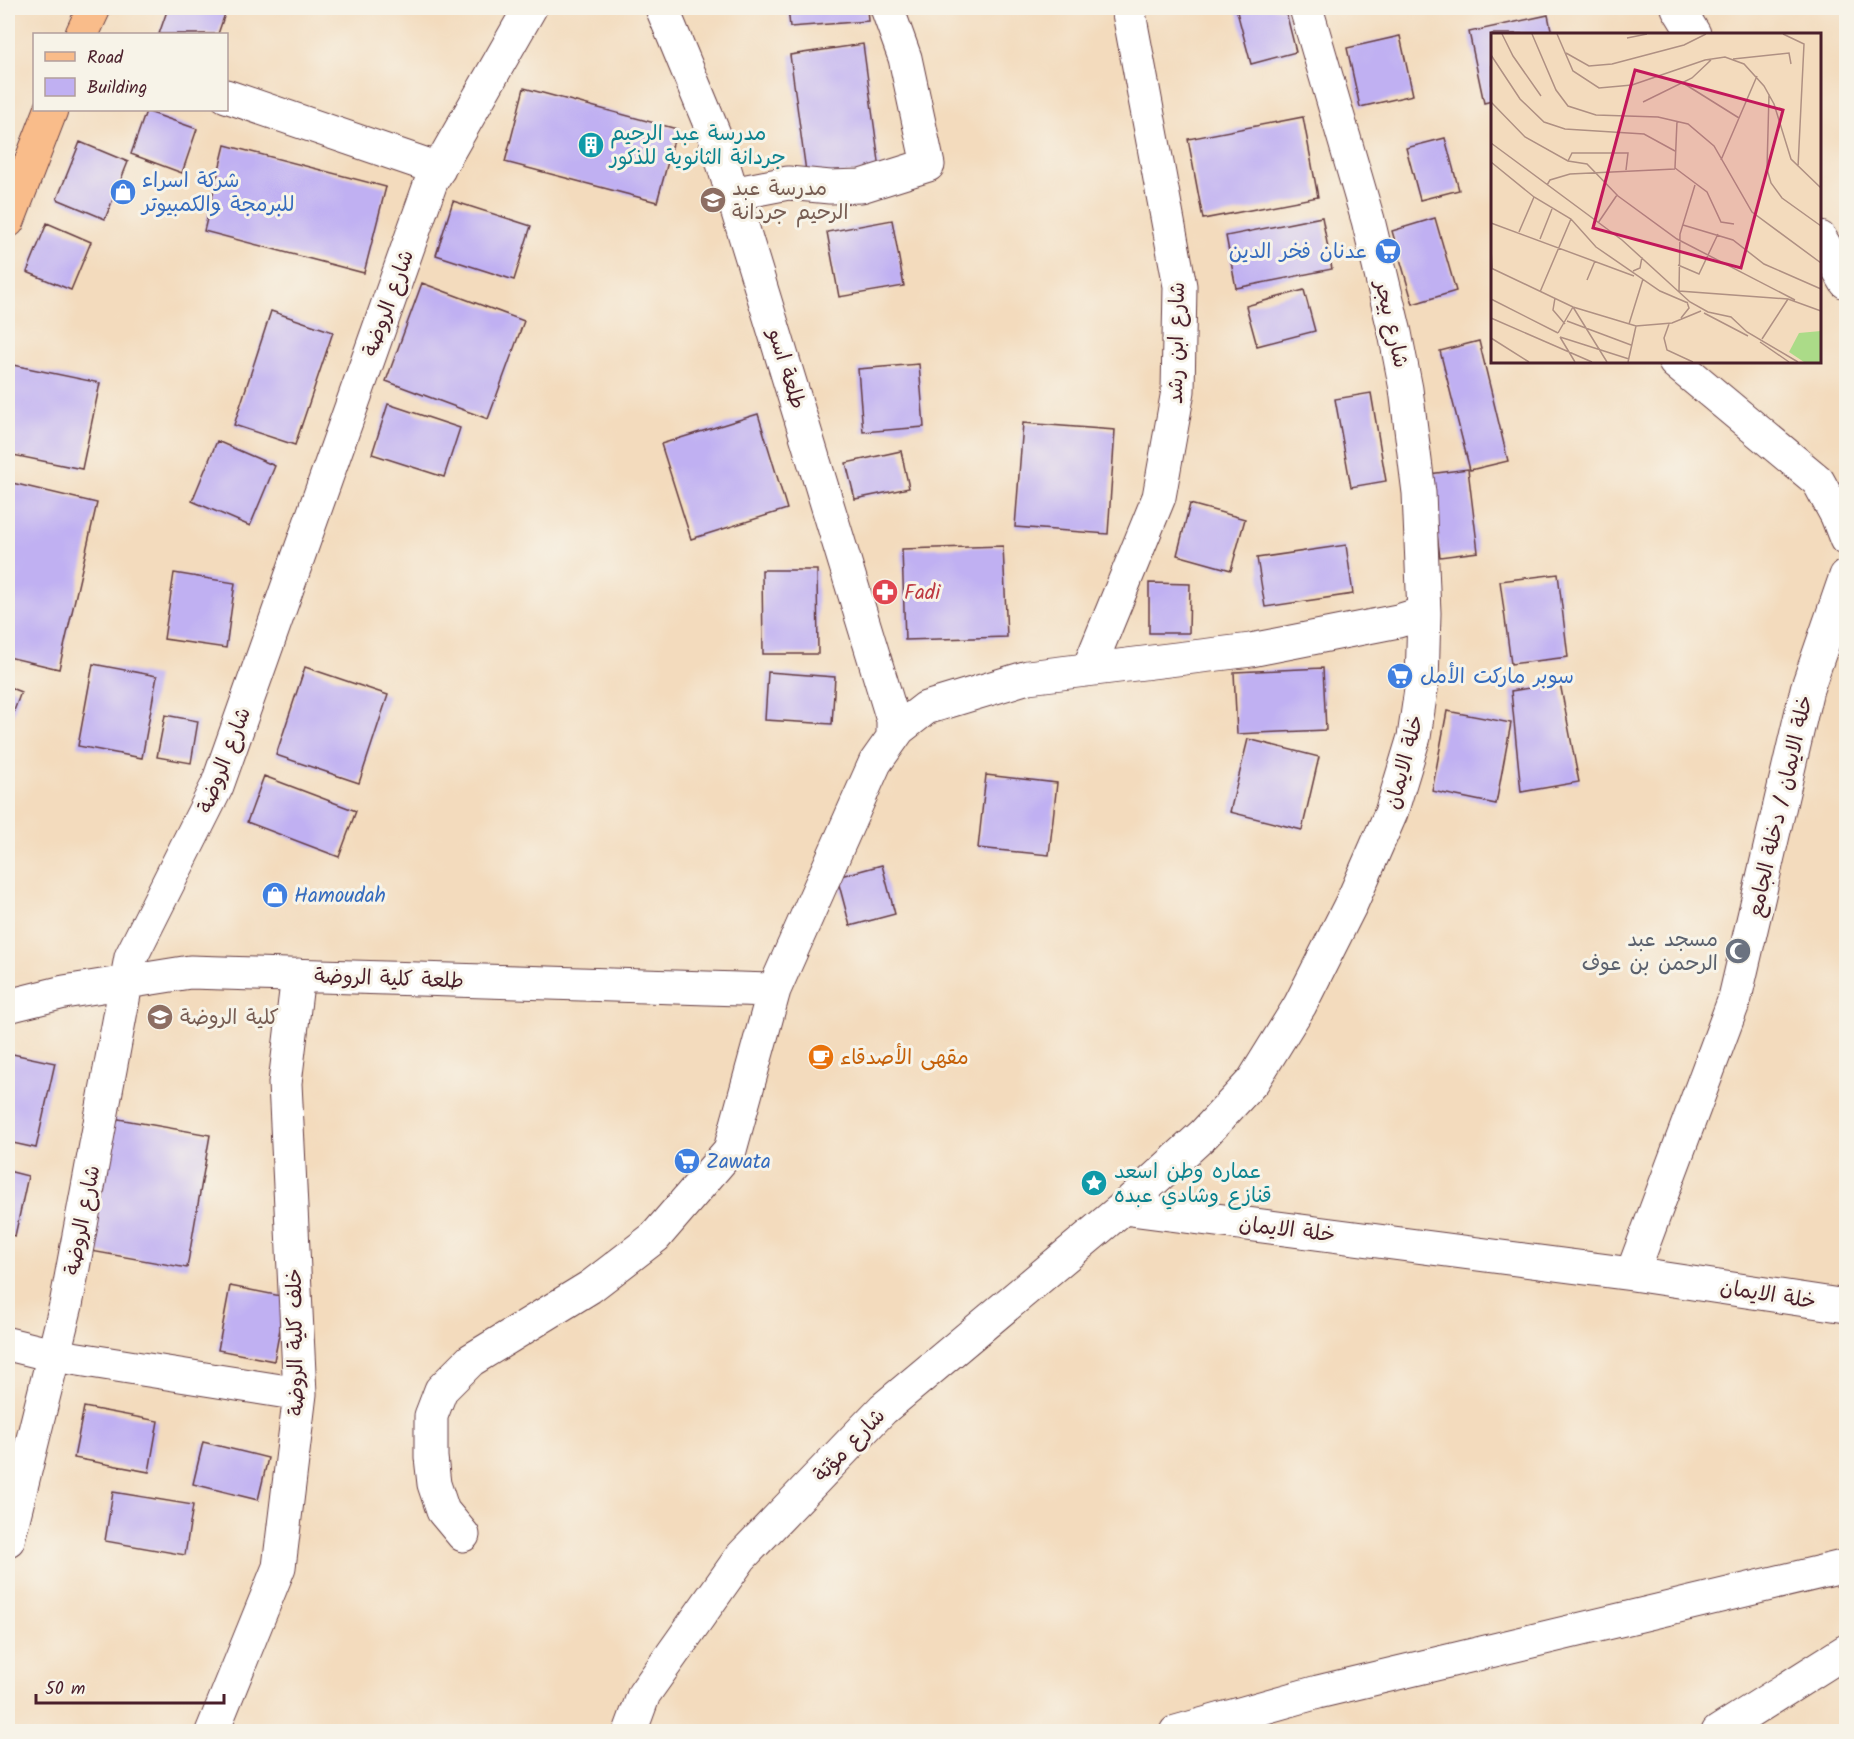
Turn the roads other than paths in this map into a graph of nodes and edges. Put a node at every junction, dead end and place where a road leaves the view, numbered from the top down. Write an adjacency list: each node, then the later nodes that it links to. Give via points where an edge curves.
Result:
1 (94, 8): 8 (main road)
2 (530, 8): 12 (street, شارع الروضة)
3 (662, 8): 13 (street, طلعة اسو, via 714,135)
4 (887, 8): 13 (street, via 905,58 928,165 861,186 788,183)
5 (1128, 8): 21 (street, شارع ابن رشد, via 1180,286 1178,391 1160,497)
6 (1306, 8): 20 (street, شارع بيجر, via 1368,220 1406,389 1419,493)
7 (1678, 8): 9 (street)
8 (82, 33)
9 (1693, 33)
10 (228, 97): 12 (street)
11 (51, 111): 14 (main road)
12 (439, 169): 24 (street, شارع الروضة, via 327,472 218,786 131,957)
13 (732, 194): 22 (street, طلعة اسو, via 893,720)
14 (8, 221)
15 (1821, 240): 16 (street)
16 (1846, 282)
17 (1676, 363): 18 (street, via 1818,481)
18 (1846, 539)
19 (1846, 576): 28 (street, خلة الايمان / دخلة الجامع, via 1807,689 1735,998)
20 (1424, 613): 21 (street, via 1251,650); 27 (street, خلة الايمان, via 1422,682 1414,737 1391,813 1300,1005 1253,1081 1204,1134)
21 (1089, 668): 22 (street, via 1028,677 938,702 910,718)
22 (893, 736): 25 (street, via 875,763)
23 (298, 975): 24 (street, طلعة كلية الروضة, via 190,972); 25 (street, طلعة كلية الروضة); 32 (street, خلف كلية الروضة, via 285,1083)
24 (127, 981): 26 (street, طلعة كلية الروضة); 31 (street, شارع الروضة, via 66,1305)
25 (774, 990): 33 (street, via 730,1150 655,1237 590,1287 471,1360 441,1390 431,1416 433,1475 443,1511)
26 (8, 1006)
27 (1123, 1208): 28 (street, خلة الايمان); 38 (street, شارع مؤتة, via 883,1409 741,1557 644,1694)
28 (1632, 1274): 29 (street, خلة الايمان)
29 (1846, 1306)
30 (8, 1344): 31 (street)
31 (53, 1355): 32 (street); 34 (street, شارع الروضة)
32 (300, 1394): 37 (street, خلف كلية الروضة, via 279,1567)
33 (463, 1534)
34 (8, 1540)
35 (1846, 1566): 39 (street, via 1318,1692)
36 (1846, 1652): 40 (street)
37 (212, 1731)
38 (630, 1731)
39 (1176, 1731)
40 (1718, 1731)

